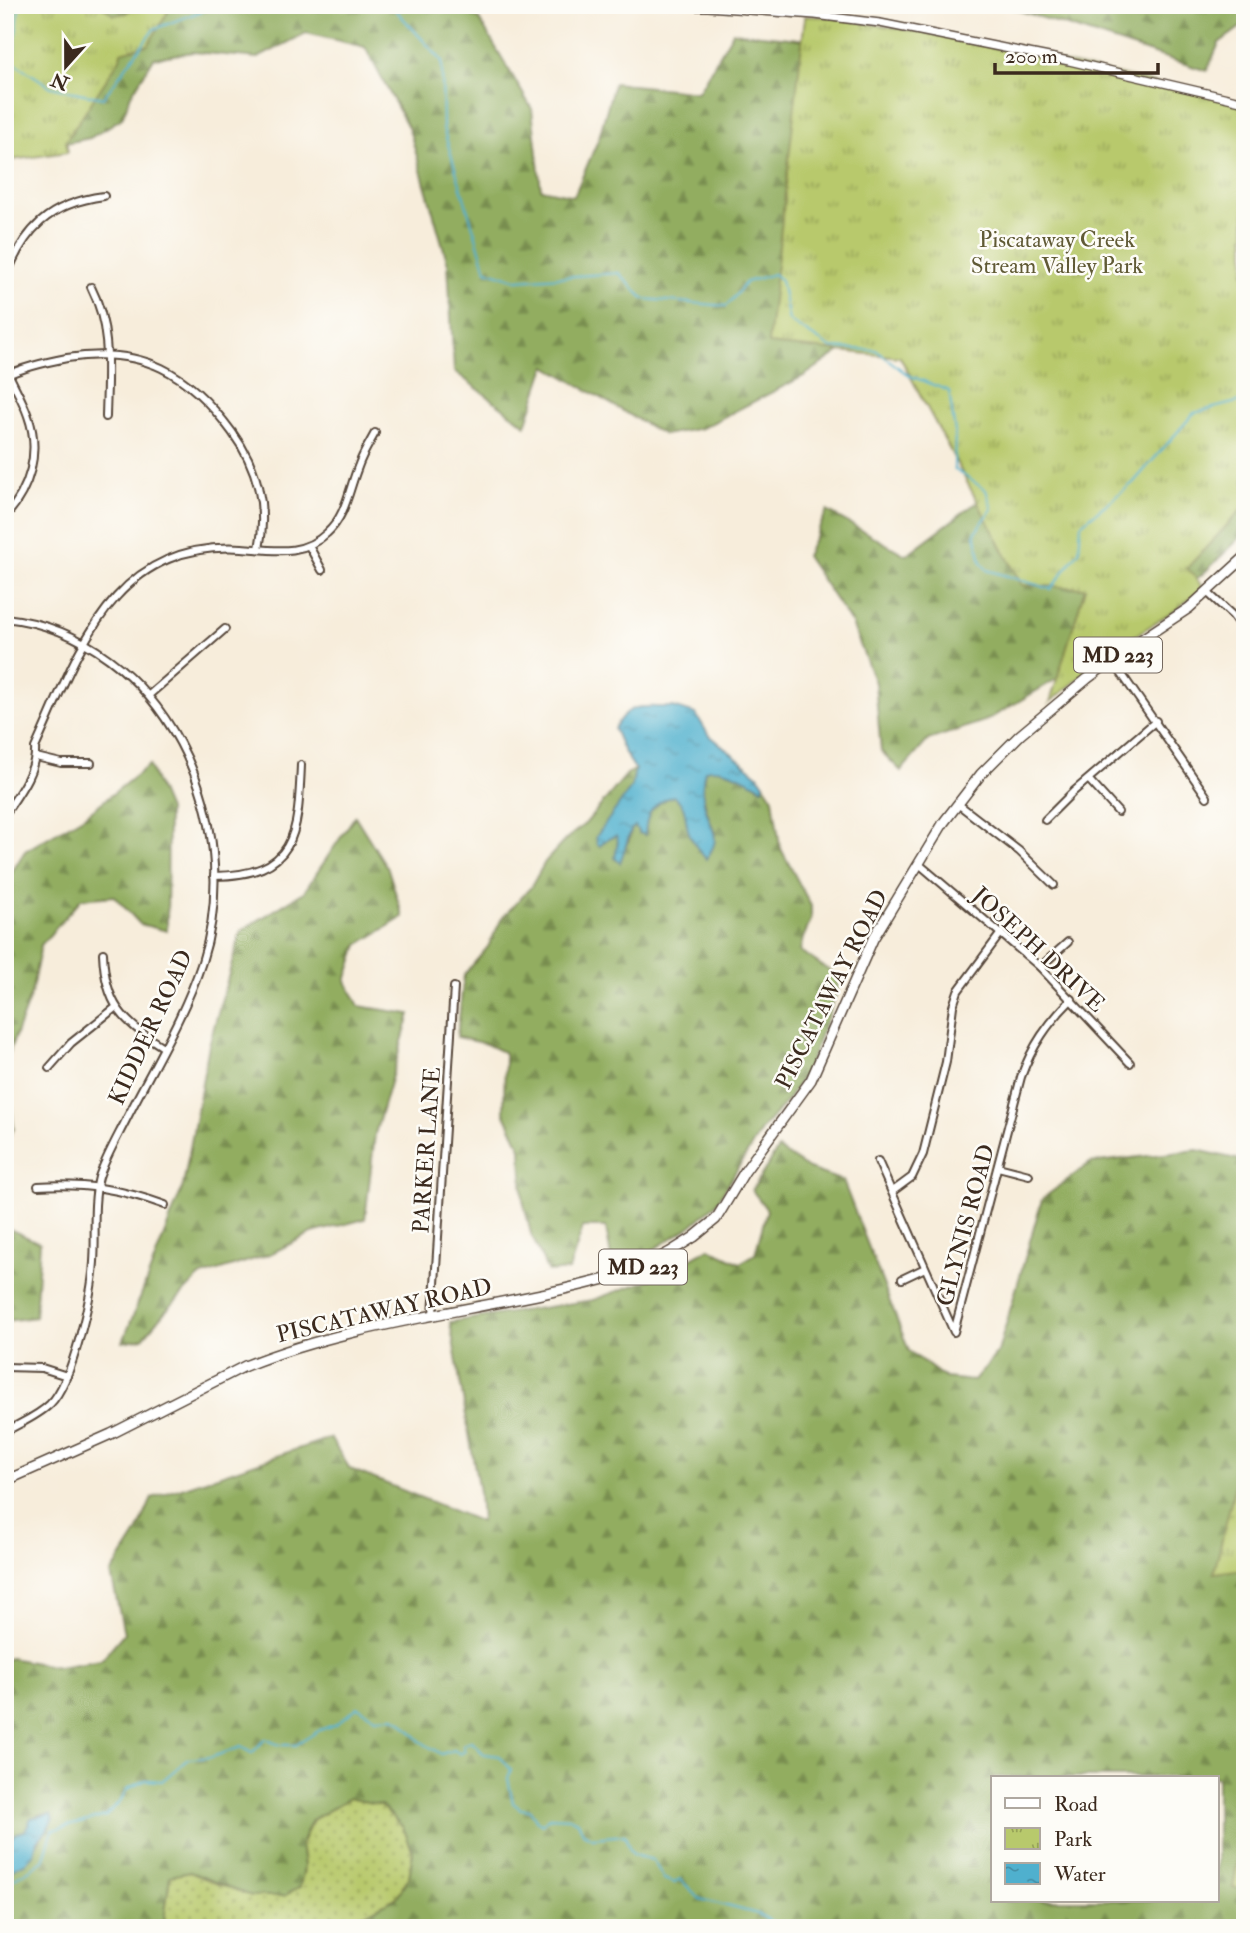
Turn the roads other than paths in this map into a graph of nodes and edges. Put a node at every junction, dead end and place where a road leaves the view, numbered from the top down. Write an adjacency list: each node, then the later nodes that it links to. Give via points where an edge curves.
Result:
1 (594, 5): 3 (street)
2 (804, 5): 3 (street)
3 (804, 14): 4 (street, via 936,34)
4 (1245, 102)
5 (104, 196): 7 (street, via 74,201 53,212 29,234)
6 (5, 255): 7 (street)
7 (13, 258): 8 (street)
8 (5, 280)
9 (91, 287): 10 (street, via 102,311)
10 (108, 354): 12 (street, via 56,360); 13 (street); 17 (street, via 172,372 200,392 221,416 241,444 256,478 261,508)
11 (5, 366): 12 (street)
12 (7, 375): 15 (street, via 28,416 33,452 28,482)
13 (106, 417)
14 (374, 433): 16 (street, via 341,516 326,535)
15 (5, 517)
16 (309, 546): 17 (street, via 286,551); 19 (street)
17 (259, 549): 24 (street, via 197,550 161,562 114,597)
18 (1245, 557): 20 (main road, PISCATAWAY ROAD / MD 223)
19 (322, 570)
20 (1207, 592): 23 (street); 25 (main road, PISCATAWAY ROAD / MD 223)
21 (5, 618): 24 (street, KIDDER ROAD, via 42,625)
22 (225, 629): 26 (street)
23 (1245, 632)
24 (85, 643): 26 (street, KIDDER ROAD); 28 (street, via 35,748)
25 (1112, 660): 27 (street); 33 (main road, PISCATAWAY ROAD / MD 223, via 1020,734)
26 (149, 695): 38 (street, KIDDER ROAD, via 194,773 209,822)
27 (1156, 721): 31 (street); 32 (street)
28 (36, 757): 29 (street, via 61,763); 35 (street)
29 (91, 762)
30 (301, 765): 38 (street, via 298,822 284,851 252,872)
31 (1089, 780): 34 (street); 36 (street)
32 (1208, 797)
33 (958, 804): 37 (main road, PISCATAWAY ROAD / MD 223); 39 (street)
34 (1118, 813)
35 (5, 814)
36 (1045, 820)
37 (919, 864): 40 (street, JOSEPH DRIVE); 59 (main road, PISCATAWAY ROAD / MD 223, via 863,959 811,1080 710,1225 651,1263 620,1275)
38 (214, 876): 47 (street, KIDDER ROAD, via 213,911 202,963)
39 (1054, 885)
40 (1000, 933): 43 (street, JOSEPH DRIVE); 55 (street, via 958,991 923,1154 912,1177)
41 (1068, 942): 43 (street)
42 (103, 953): 46 (street)
43 (1040, 967): 45 (street, JOSEPH DRIVE)
44 (454, 987): 59 (street, PARKER LANE)
45 (1072, 999): 48 (street, JOSEPH DRIVE); 51 (street, GLYNIS ROAD, via 1049,1022 1028,1057)
46 (115, 1008): 47 (street); 49 (street)
47 (163, 1047): 54 (street, KIDDER ROAD, via 102,1167)
48 (1130, 1063)
49 (49, 1068)
50 (878, 1161): 55 (street, GLYNIS ROAD)
51 (999, 1167): 52 (street); 57 (street, GLYNIS ROAD, via 954,1332)
52 (1029, 1174)
53 (38, 1186): 54 (street)
54 (97, 1186): 56 (street); 61 (street, KIDDER ROAD, via 93,1275)
55 (893, 1192): 57 (street, GLYNIS ROAD)
56 (165, 1205)
57 (925, 1268): 58 (street)
58 (902, 1279)
59 (433, 1315): 63 (main road, PISCATAWAY ROAD / MD 223, via 267,1357)
60 (5, 1367): 61 (street, via 43,1368)
61 (67, 1376): 62 (street, KIDDER ROAD, via 51,1403)
62 (5, 1432)
63 (5, 1481)

